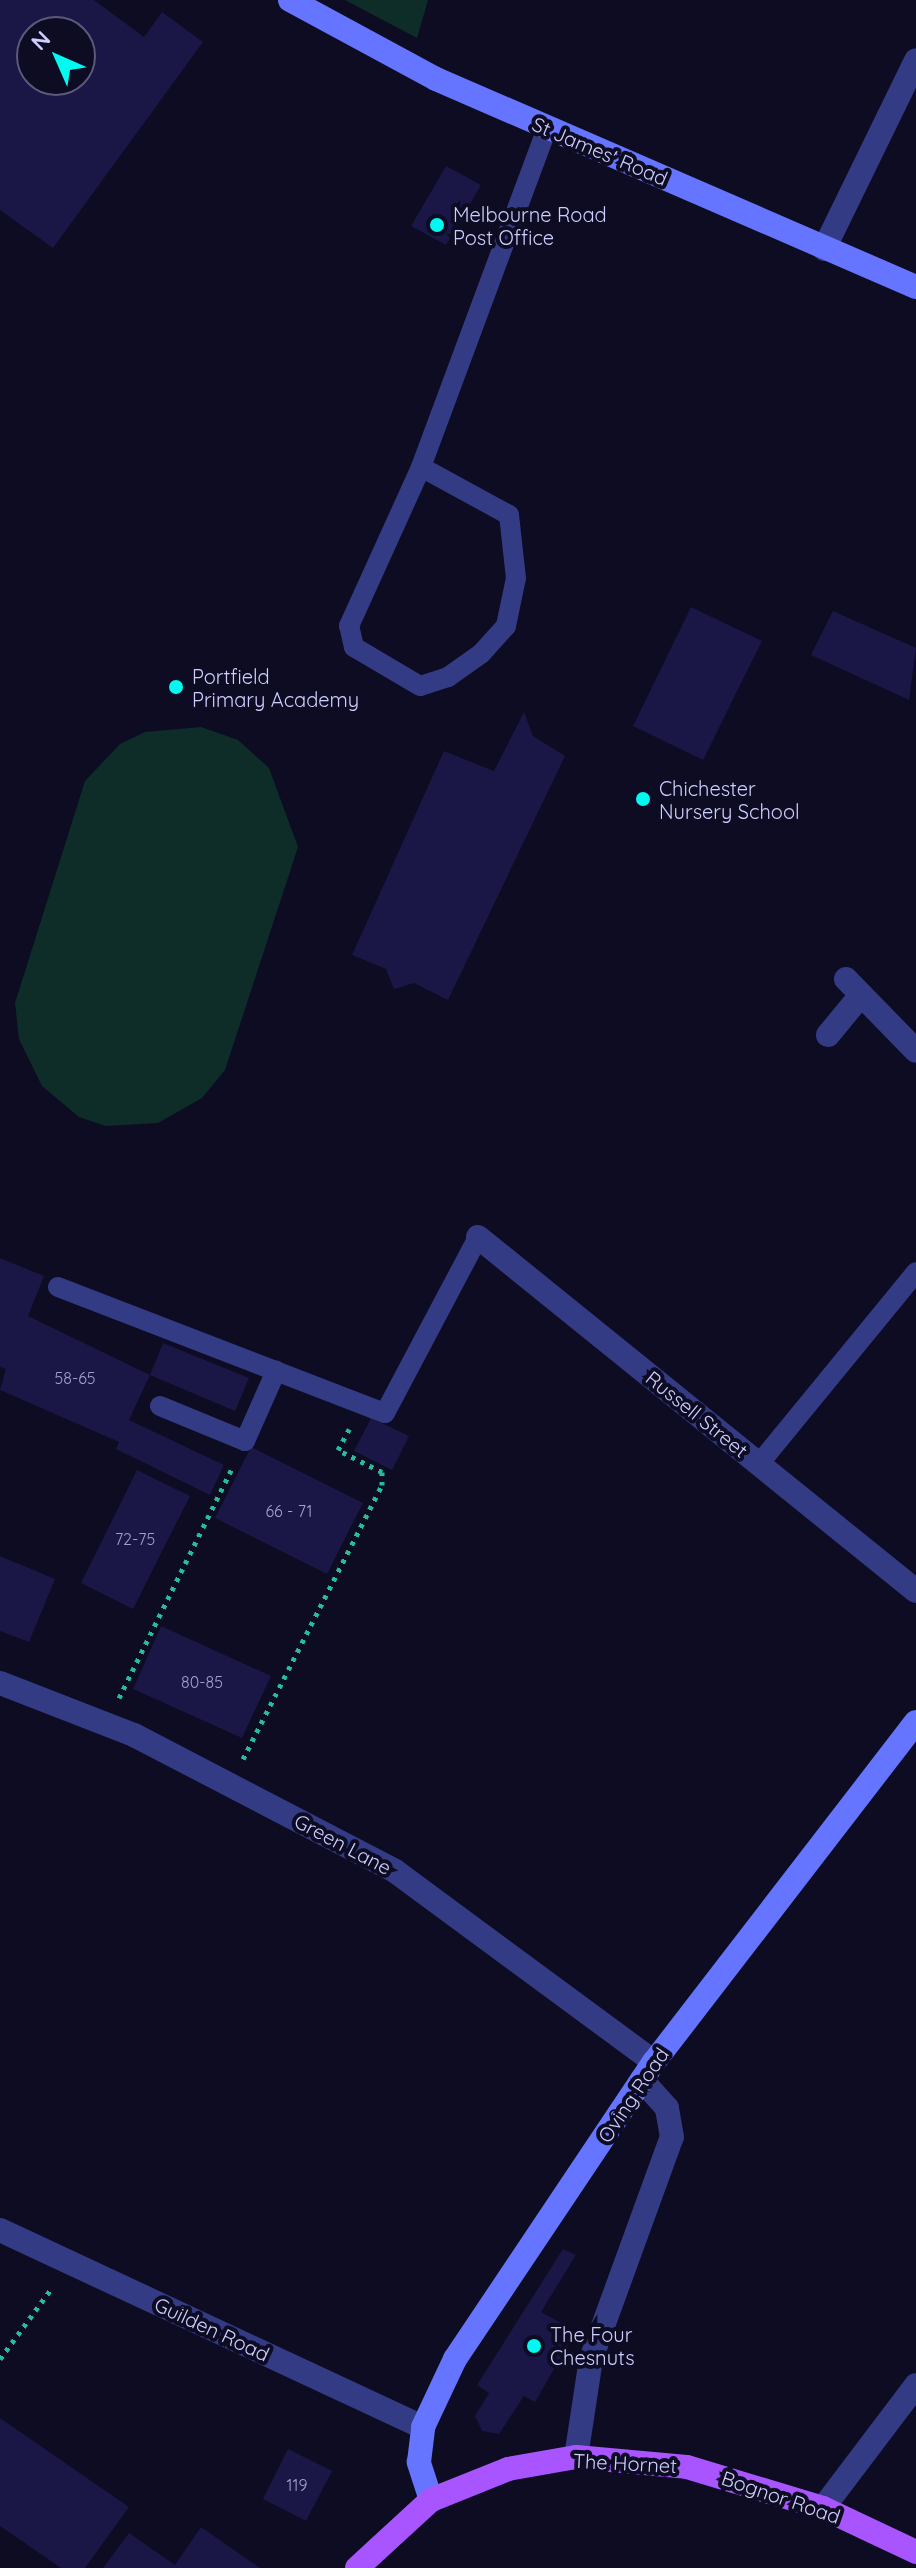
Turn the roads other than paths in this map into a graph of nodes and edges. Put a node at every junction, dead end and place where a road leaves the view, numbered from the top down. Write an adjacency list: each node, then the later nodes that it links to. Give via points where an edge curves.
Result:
1 (290, 0): 3 (main road, St James' Road)
2 (916, 60): 4 (street)
3 (547, 129): 4 (main road, St James' Road); 6 (lane)
4 (824, 249): 5 (main road, St James' Road)
5 (916, 287)
6 (421, 467): 6 (lane, via 509,515 516,578 506,626 482,653 448,677 420,686 354,647 349,626)
7 (828, 1035): 8 (street, via 853,987)
8 (916, 1051)
9 (478, 1237): 12 (lane, via 385,1413); 14 (street, Russell Street)
10 (916, 1272): 14 (lane)
11 (58, 1287): 12 (lane)
12 (276, 1371): 13 (lane, via 245,1441)
13 (160, 1406)
14 (759, 1464): 15 (street, Russell Street)
15 (916, 1591)
16 (0, 1683): 18 (street, Green Lane, via 106,1724 395,1871)
17 (916, 1722): 18 (main road, Oving Road)
18 (648, 2071): 21 (main road, Oving Road, via 455,2359); 22 (street, Green Lane, via 667,2108 672,2137 591,2359)
19 (0, 2230): 21 (street, Guilden Road)
20 (916, 2385): 25 (street)
21 (423, 2427): 24 (main road, Oving Road, via 419,2462)
22 (576, 2457): 23 (main road, The Hornet); 24 (main road, The Hornet, via 508,2469)
23 (687, 2467): 25 (main road, Bognor Road)
24 (431, 2500): 27 (main road, The Hornet)
25 (823, 2508): 26 (main road, Bognor Road)
26 (916, 2552)
27 (357, 2568)

